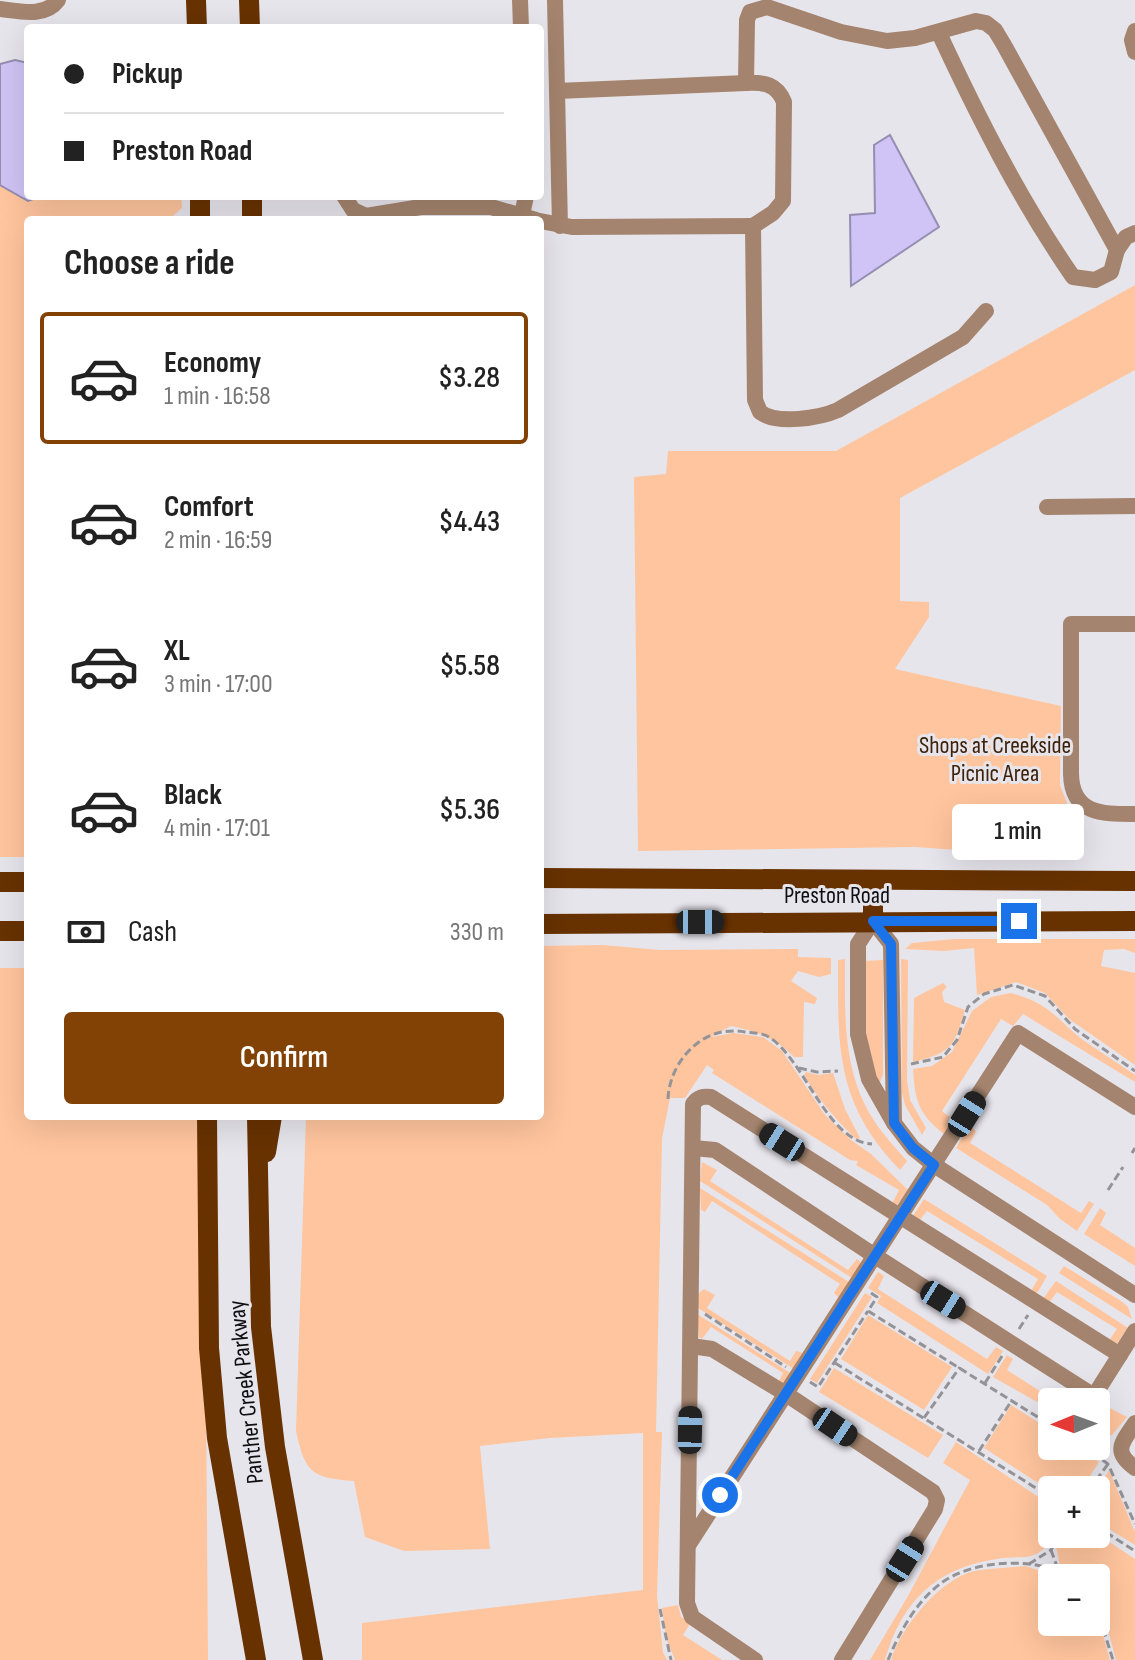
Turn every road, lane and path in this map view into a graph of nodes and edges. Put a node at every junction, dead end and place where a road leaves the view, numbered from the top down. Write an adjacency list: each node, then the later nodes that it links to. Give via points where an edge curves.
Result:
1 (196, 0): 7 (main road)
2 (249, 0): 8 (main road)
3 (520, 0): 9 (street)
4 (555, 0): 14 (street)
5 (56, 2): 6 (street, via 43,11)
6 (0, 9)
7 (197, 24)
8 (250, 24)
9 (521, 24)
10 (1135, 31): 12 (street)
11 (939, 33): 13 (street, via 887,41 759,8 748,18); 23 (street, via 976,21 995,30); 23 (street, via 1041,231 1073,277 1095,280 1111,272)
12 (1135, 52)
13 (746, 83): 14 (street); 21 (street, via 768,84 784,102 783,201)
14 (557, 91): 20 (street)
15 (347, 200): 16 (street)
16 (366, 216)
17 (366, 216): 18 (street, via 429,206 491,207)
18 (522, 216)
19 (544, 222): 20 (street)
20 (560, 226): 21 (street)
21 (753, 226): 24 (street, via 755,400 766,416 815,417 838,410 963,337)
22 (1135, 233): 23 (street)
23 (1117, 250)
24 (986, 311)
25 (1135, 506): 26 (street)
26 (1047, 507)
27 (1135, 624): 28 (street, via 1071,624 1071,791 1084,806 1103,814)
28 (1135, 814)
29 (544, 878): 30 (main road, Preston Road)
30 (873, 881): 31 (main road, Preston Road); 34 (main road)
31 (1135, 881)
32 (0, 882): 33 (main road)
33 (24, 882)
34 (873, 921): 35 (main road, Preston Road); 36 (main road, Preston Road); 46 (street, via 891,944); 46 (street, via 858,944 858,1034 869,1079)
35 (1135, 921)
36 (544, 924)
37 (0, 931): 38 (main road)
38 (24, 931)
39 (798, 1068): 40 (path); 41 (path, via 767,1036 731,1029 703,1038 683,1054); 47 (path, via 838,1125 861,1144)
40 (838, 1071)
41 (668, 1099)
42 (1135, 1107): 49 (street, via 1018,1033)
43 (207, 1120): 94 (main road, Panther Creek Parkway, via 206,1267 217,1438)
44 (257, 1120): 51 (main road, Panther Creek Parkway)
45 (271, 1120): 51 (main road)
46 (894, 1123): 49 (street)
47 (872, 1144)
48 (693, 1148): 53 (street, via 693,1104 711,1097); 54 (street, via 715,1150); 62 (street)
49 (934, 1165): 53 (street); 56 (street)
50 (1123, 1167): 52 (path)
51 (259, 1184): 95 (main road, Panther Creek Parkway, via 261,1327 273,1432)
52 (1108, 1190)
53 (901, 1215): 54 (street); 64 (street)
54 (875, 1256): 64 (street, via 1094,1396); 72 (street)
55 (868, 1290): 57 (path, via 877,1297)
56 (1135, 1295)
57 (868, 1311): 65 (path); 66 (path)
58 (1030, 1312): 61 (path)
59 (700, 1313): 67 (path)
60 (1135, 1331): 64 (street)
61 (1015, 1336)
62 (691, 1346): 72 (street, via 712,1349); 86 (street)
63 (1004, 1353): 69 (path)
64 (1120, 1355)
65 (835, 1363): 70 (path); 75 (path)
66 (960, 1367): 69 (path); 75 (path)
67 (792, 1371)
68 (809, 1381): 70 (path)
69 (985, 1383): 73 (path)
70 (818, 1387): 71 (path)
71 (815, 1392)
72 (786, 1394): 86 (street); 98 (street, via 933,1492 937,1500)
73 (1012, 1400): 74 (path); 78 (path)
74 (1038, 1417)
75 (924, 1418): 78 (path)
76 (1135, 1423): 77 (street)
77 (1121, 1445): 80 (path); 81 (street, via 1124,1460)
78 (978, 1452): 83 (path)
79 (1102, 1460): 80 (path)
80 (1108, 1464): 82 (path); 84 (path)
81 (1135, 1468)
82 (1099, 1476)
83 (1038, 1489)
84 (1135, 1524)
85 (1110, 1535): 88 (path)
86 (688, 1546): 97 (street, via 688,1611)
87 (1051, 1550): 89 (path); 90 (path)
88 (1135, 1551)
89 (1029, 1564): 91 (path); 99 (path, via 997,1563 940,1583 917,1609)
90 (1056, 1564)
91 (1038, 1566)
92 (660, 1609): 96 (path)
93 (1105, 1636): 100 (path)
94 (256, 1660)
95 (313, 1660)
96 (671, 1660)
97 (755, 1660)
98 (842, 1660)
99 (888, 1660)
100 (1113, 1660)

